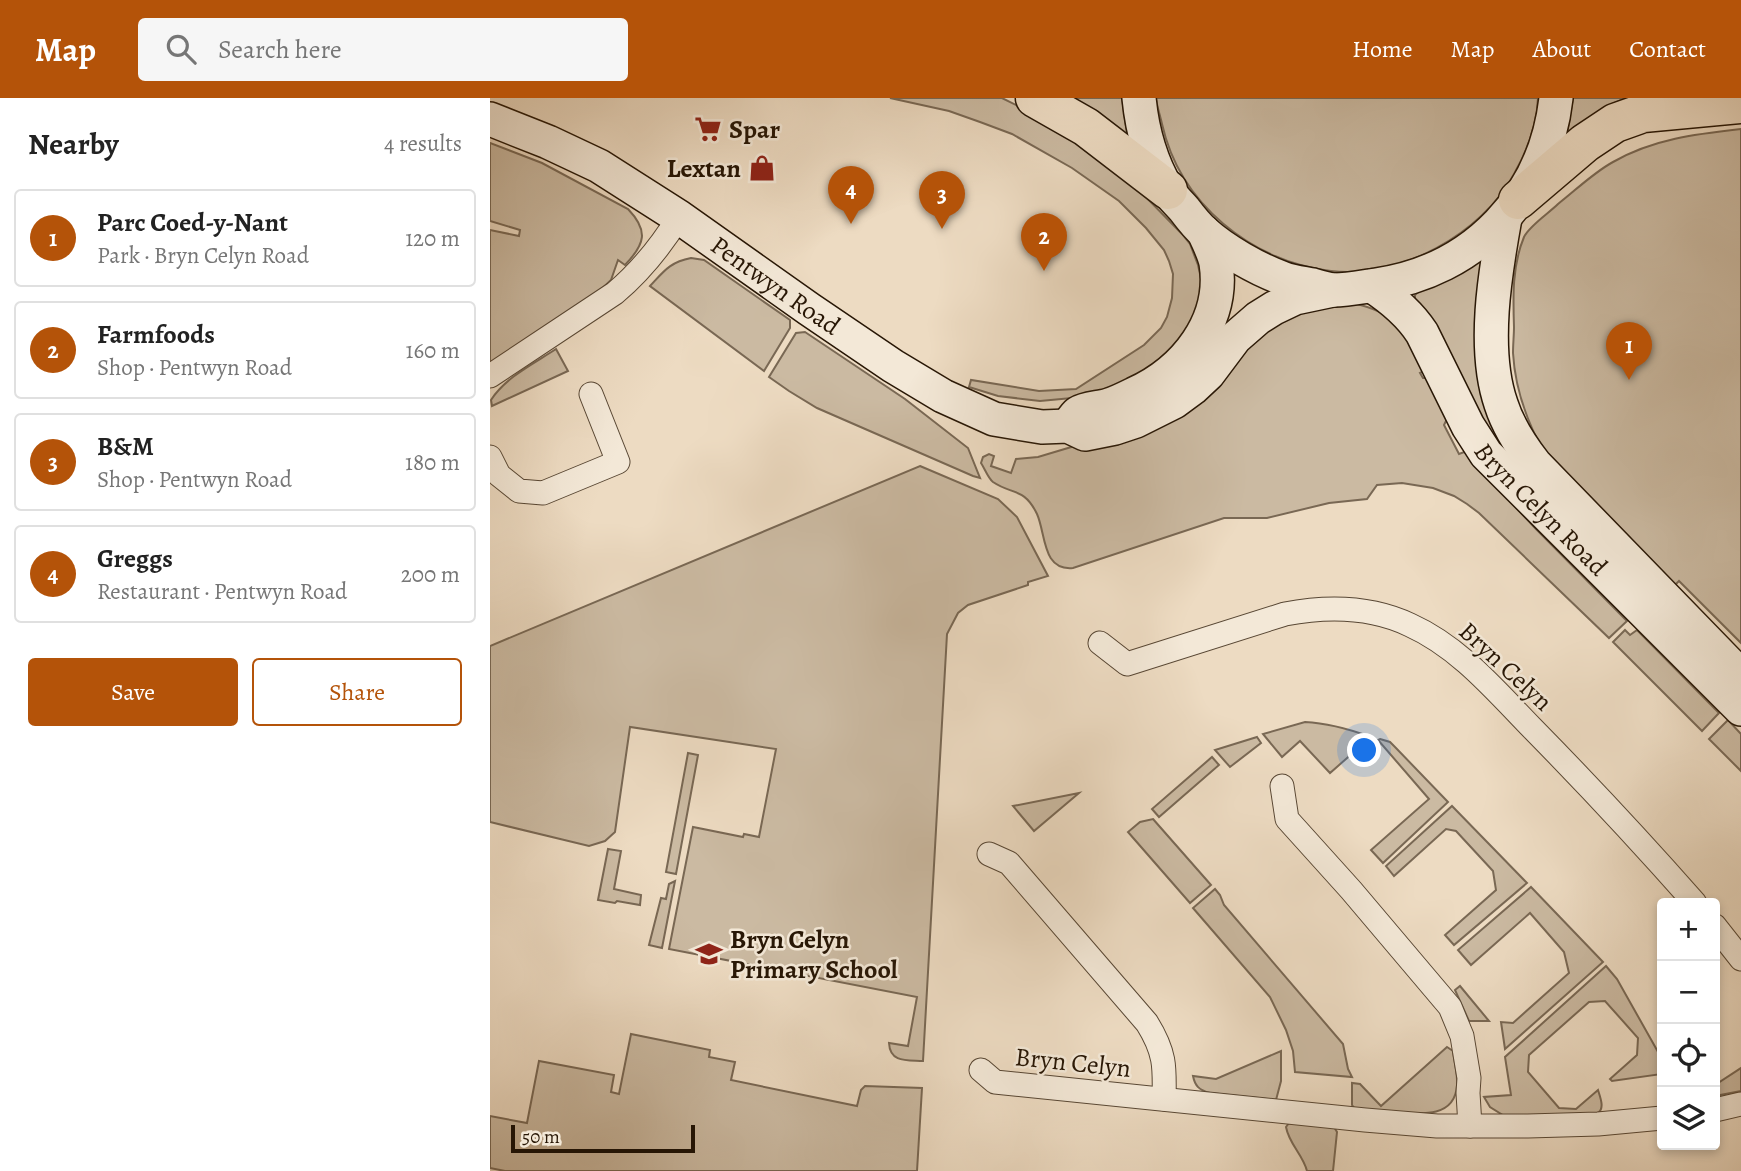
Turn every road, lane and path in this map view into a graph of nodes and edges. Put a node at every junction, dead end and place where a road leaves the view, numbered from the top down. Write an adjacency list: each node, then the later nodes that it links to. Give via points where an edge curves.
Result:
1 (1035, 98): 6 (highway, via 1086,127)
2 (1139, 98): 6 (street, via 1145,135)
3 (1556, 98): 7 (street, via 1542,156)
4 (1741, 104): 7 (highway, via 1643,113 1615,123)
5 (490, 119): 8 (street, Pentwyn Road, via 598,166)
6 (1168, 190): 9 (street)
7 (1511, 209): 10 (street, via 1478,243 1437,267); 17 (street, Bryn Celyn Road, via 1496,274 1492,356 1501,404 1517,438 1535,464)
8 (679, 218): 12 (street, via 633,278); 14 (street, Pentwyn Road, via 943,396 994,419)
9 (1205, 232): 11 (street, via 1244,260 1284,279); 14 (street, via 1216,260 1217,284 1205,332 1168,375 1109,405 1080,412)
10 (1372, 286): 11 (street); 18 (street, Bryn Celyn Road, via 1402,307 1422,333 1486,454)
11 (1333, 290): 14 (street, Pentwyn Road, via 1295,298 1258,318 1193,388 1157,412 1085,434)
12 (490, 376)
13 (591, 394): 15 (street, via 618,462 543,494 519,491 499,475)
14 (1068, 426)
15 (490, 457)
16 (1100, 643): 21 (street, Bryn Celyn, via 1127,664 1307,610 1361,611 1410,625 1443,644 1486,681)
17 (1741, 676)
18 (1741, 709)
19 (1282, 786): 29 (street, via 1287,819 1450,1007 1462,1036)
20 (989, 855): 25 (street, Bryn Celyn, via 1009,863 1147,1023 1163,1056)
21 (1691, 898)
22 (1720, 932): 23 (street)
23 (1741, 959)
24 (981, 1070): 25 (street, Bryn Celyn, via 995,1082)
25 (1164, 1099): 29 (street, Bryn Celyn)
26 (1741, 1104): 27 (street)
27 (1720, 1109)
28 (1657, 1118): 29 (street, Bryn Celyn)
29 (1470, 1126)

